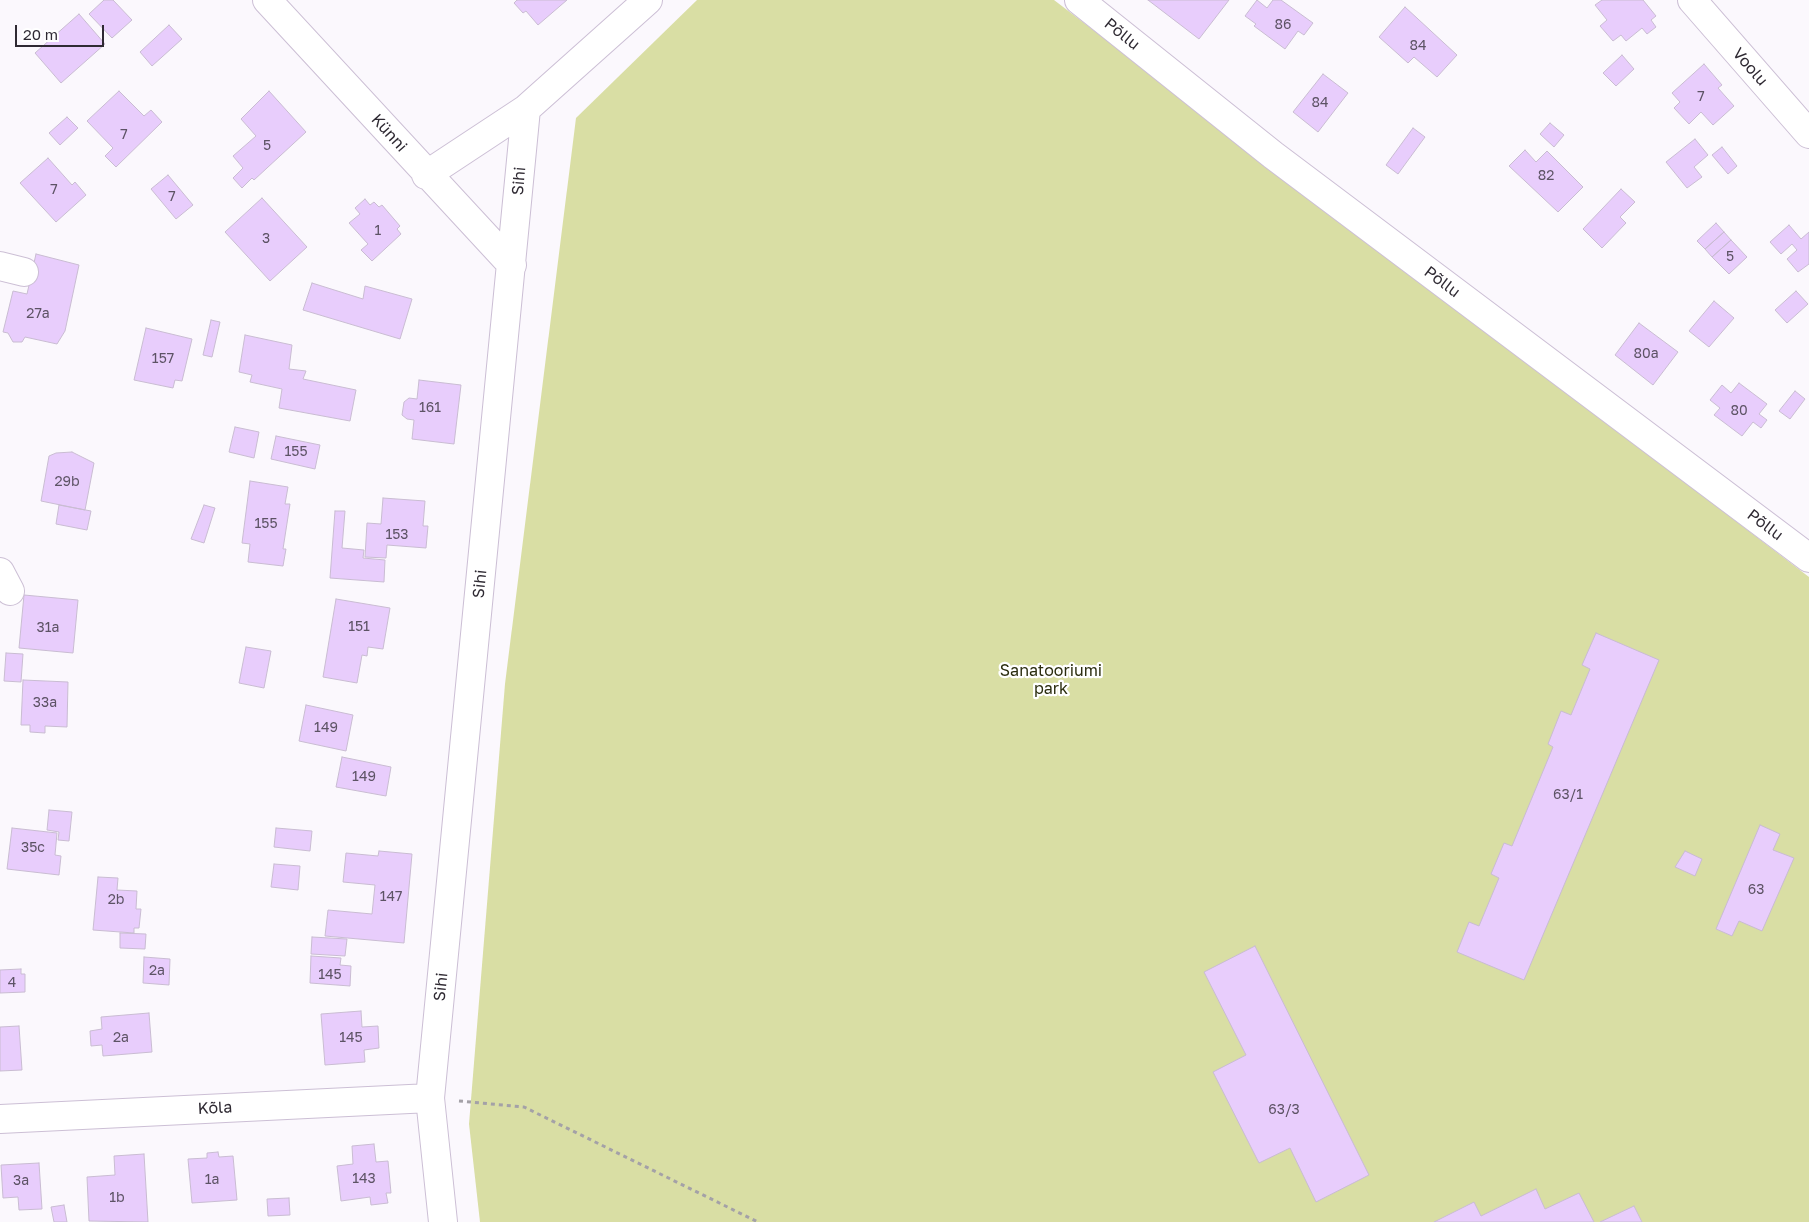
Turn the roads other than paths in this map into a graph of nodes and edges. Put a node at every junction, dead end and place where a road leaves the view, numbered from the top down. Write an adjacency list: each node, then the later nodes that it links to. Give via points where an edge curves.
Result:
1 (267, 0): 7 (street, Künni)
2 (648, 0): 5 (street)
3 (1079, 0): 9 (street, Põllu, via 1273,155)
4 (1692, 0): 6 (street, Voolu)
5 (526, 109): 7 (street); 8 (street, Sihi)
6 (1809, 134)
7 (426, 175): 8 (street, Künni)
8 (512, 265): 10 (street, Sihi)
9 (1809, 558)
10 (430, 1098): 11 (street, Kõla); 12 (street, Sihi)
11 (0, 1119)
12 (443, 1222)

